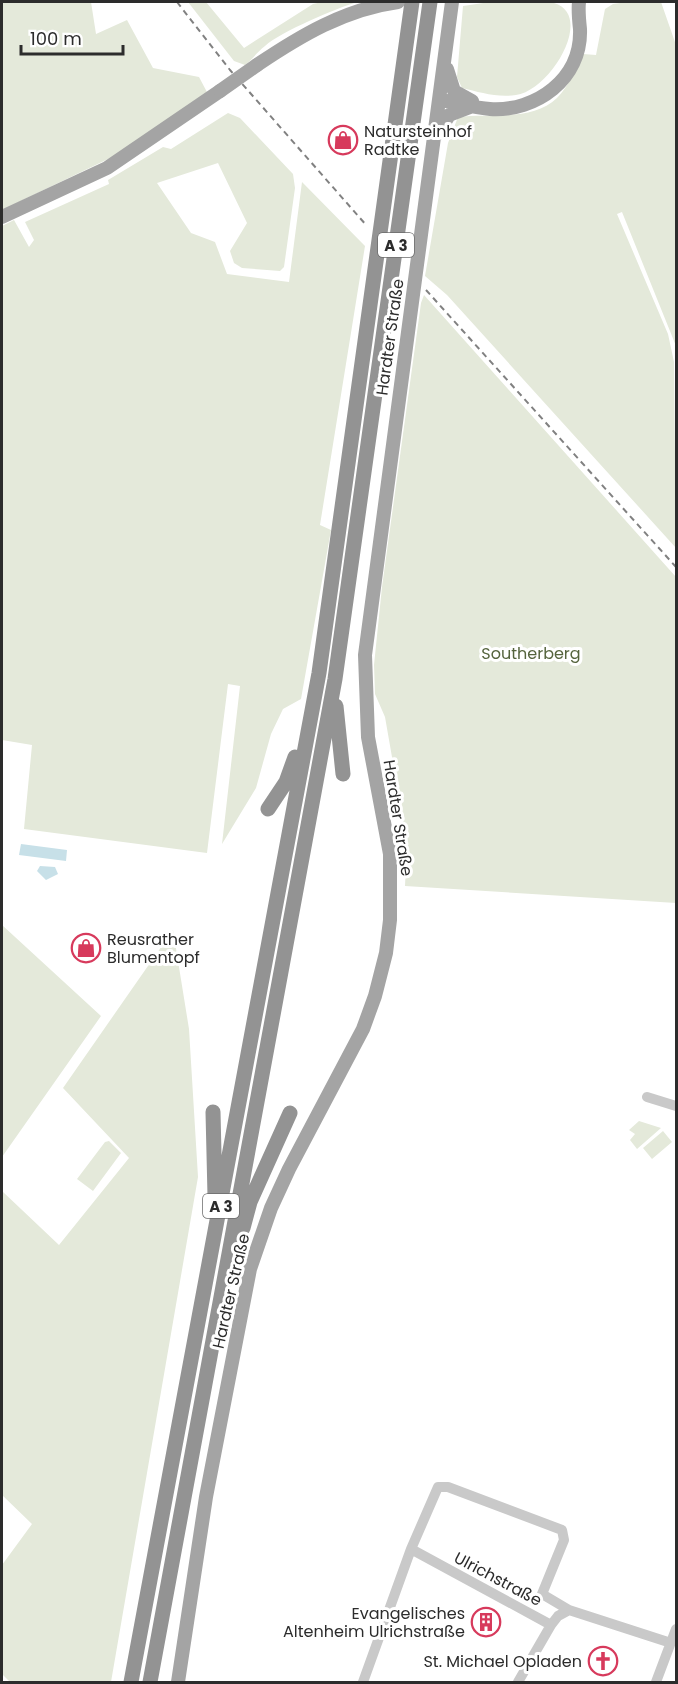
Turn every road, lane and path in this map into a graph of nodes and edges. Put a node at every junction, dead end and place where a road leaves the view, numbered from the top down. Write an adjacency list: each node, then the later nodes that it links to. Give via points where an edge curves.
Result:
1 (412, 2): 15 (highway, A 3)
2 (430, 2): 14 (highway, A 3)
3 (452, 2): 8 (main road, Hardter Straße)
4 (571, 2): 7 (main road)
5 (588, 2): 7 (main road, via 586,20)
6 (386, 3): 13 (main road, bridge, via 308,32 122,159)
7 (579, 16): 11 (main road, via 573,63 561,81 534,102)
8 (446, 51): 9 (main road, Hardter Straße); 11 (main road, via 454,91 468,100)
9 (440, 100): 10 (main road); 12 (main road, Hardter Straße)
10 (472, 107): 11 (main road); 12 (main road, via 449,115)
11 (509, 109)
12 (433, 147): 31 (main road, Hardter Straße, via 365,655 368,737 390,854 391,909 386,952 363,1029 285,1179 250,1269 206,1497)
13 (2, 217)
14 (335, 679): 16 (highway); 23 (highway, A 3)
15 (308, 730): 17 (highway, via 298,744 286,782); 22 (highway, A 3)
16 (343, 774)
17 (268, 809)
18 (647, 1097): 19 (street)
19 (676, 1106)
20 (213, 1112): 22 (highway)
21 (290, 1113): 23 (highway, via 250,1202 237,1256)
22 (214, 1245): 29 (highway, A 3)
23 (225, 1272): 30 (highway, A 3)
24 (411, 1550): 25 (street, via 438,1487 448,1487 562,1530 564,1540 542,1594); 26 (street, Ulrichstraße); 32 (street)
25 (569, 1610): 26 (street, Ulrichstraße); 28 (street)
26 (551, 1625): 33 (street)
27 (676, 1629): 28 (street)
28 (671, 1643): 34 (street)
29 (131, 1683)
30 (150, 1683)
31 (178, 1683)
32 (363, 1683)
33 (518, 1683)
34 (656, 1683)

